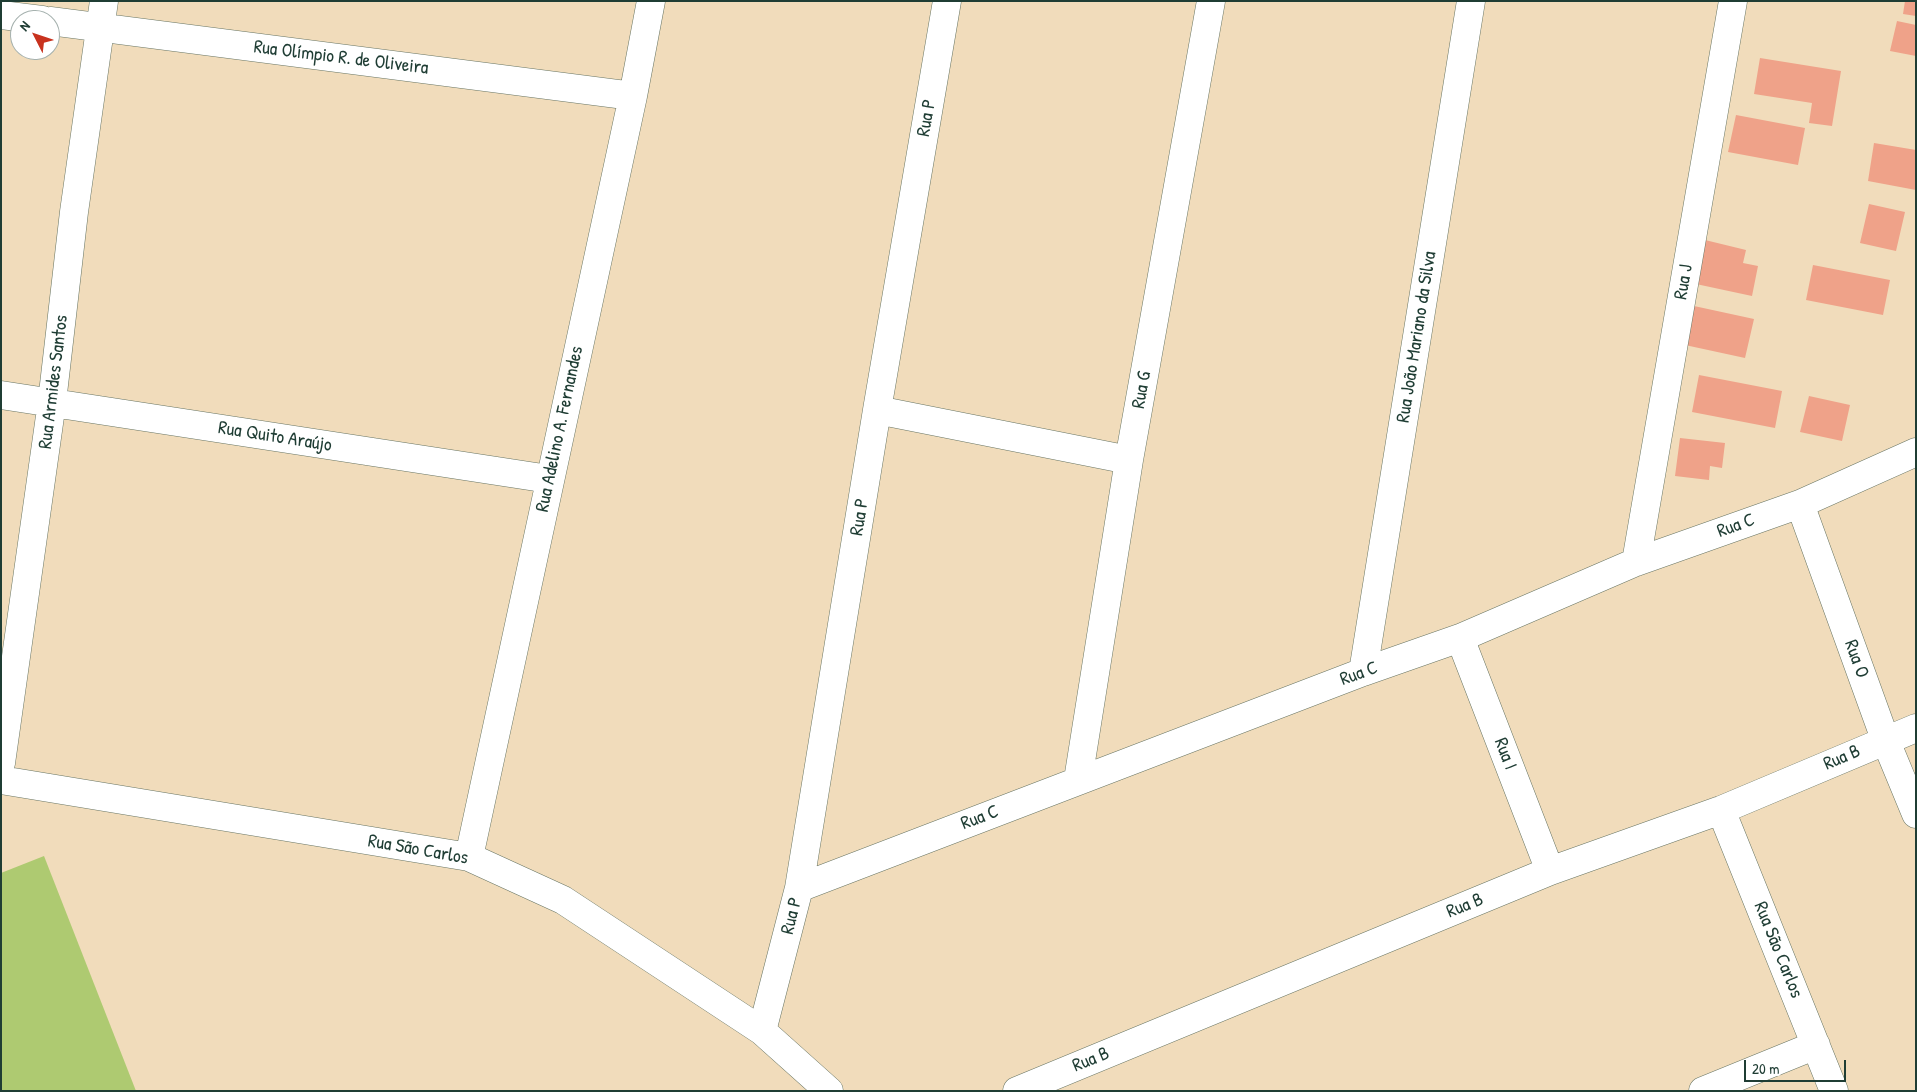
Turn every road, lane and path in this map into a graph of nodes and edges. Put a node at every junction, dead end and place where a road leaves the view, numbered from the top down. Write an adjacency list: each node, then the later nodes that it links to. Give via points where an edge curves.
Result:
1 (651, 1): 8 (street, Rua Adelino A. Fernandes)
2 (947, 1): 11 (street, Rua P)
3 (1211, 1): 13 (street, Rua G)
4 (1471, 1): 18 (street, Rua João Mariano da Silva)
5 (1733, 1): 16 (street, Rua J)
6 (102, 14): 7 (street, Rua Olímpio R. de Oliveira); 8 (street, Rua Olímpio R. de Oliveira); 10 (street, Rua Armides Santos)
7 (60, 20)
8 (633, 96): 14 (street, Rua Adelino A. Fernandes)
9 (1, 395): 10 (street, Rua Quito Araújo)
10 (52, 402): 14 (street, Rua Quito Araújo); 21 (street, Rua Armides Santos)
11 (877, 410): 13 (street); 28 (street, Rua P)
12 (1916, 451): 15 (street, Rua C)
13 (1129, 460): 23 (street, Rua G)
14 (549, 480): 26 (street, Rua Adelino A. Fernandes)
15 (1800, 504): 16 (street, Rua C); 20 (street, Rua O)
16 (1636, 562): 17 (street, Rua C)
17 (1460, 638): 18 (street, Rua C); 27 (street, Rua I)
18 (1363, 672): 23 (street, Rua C)
19 (1916, 728): 20 (street, Rua B)
20 (1885, 739): 24 (street, Rua B); 25 (street, Rua O)
21 (1, 763)
22 (1, 780): 26 (street, Rua São Carlos)
23 (1078, 780): 28 (street, Rua C)
24 (1721, 810): 27 (street, Rua B); 30 (street, Rua São Carlos)
25 (1916, 814)
26 (469, 857): 29 (street, Rua São Carlos, via 563,900)
27 (1550, 871): 32 (street, Rua B)
28 (799, 888): 29 (street, Rua P)
29 (762, 1031): 31 (street, Rua São Carlos)
30 (1816, 1045): 33 (street); 34 (street, Rua São Carlos)
31 (829, 1091)
32 (1017, 1091)
33 (1703, 1091)
34 (1834, 1091)

